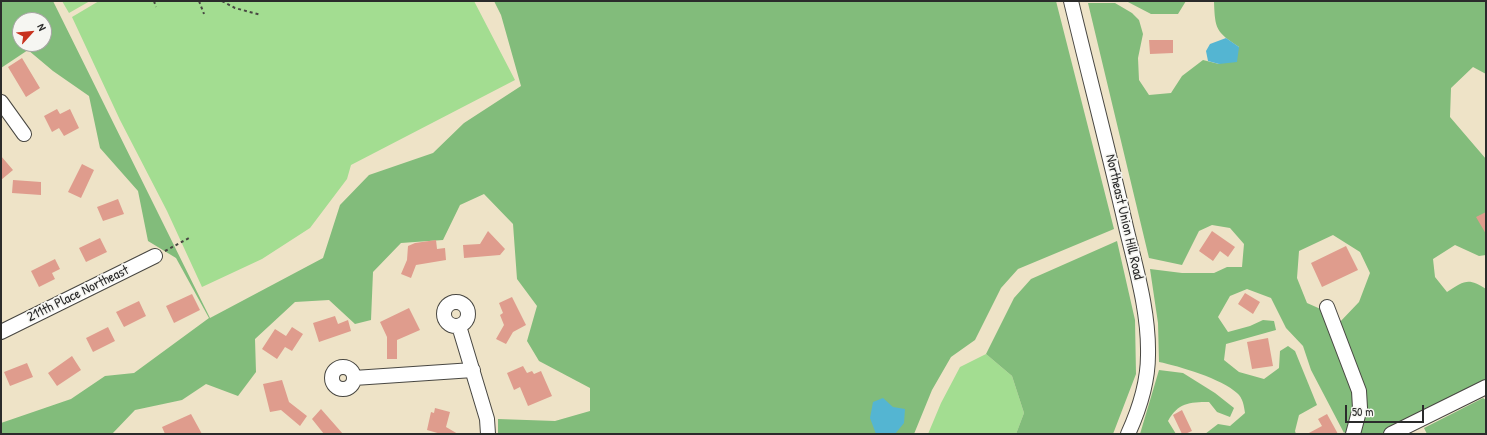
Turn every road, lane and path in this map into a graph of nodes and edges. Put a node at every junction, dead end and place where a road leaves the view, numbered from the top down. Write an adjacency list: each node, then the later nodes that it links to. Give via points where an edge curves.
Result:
1 (154, 1): 5 (path)
2 (199, 1): 6 (path)
3 (222, 1): 7 (path, via 235,8)
4 (1071, 1): 19 (street, Northeast Union Hill Road, via 1138,277 1147,324 1148,356 1143,390)
5 (156, 7)
6 (204, 14)
7 (261, 15)
8 (1, 102): 9 (street)
9 (24, 134)
10 (189, 238): 11 (path)
11 (155, 256): 14 (street, 211th Place Northeast)
12 (1327, 307): 20 (street, via 1359,392 1360,408)
13 (459, 326): 15 (street)
14 (1, 332)
15 (473, 370): 16 (street); 18 (street, via 487,419)
16 (354, 378)
17 (1486, 387): 21 (street)
18 (488, 434)
19 (1128, 434)
20 (1353, 434)
21 (1391, 434)

